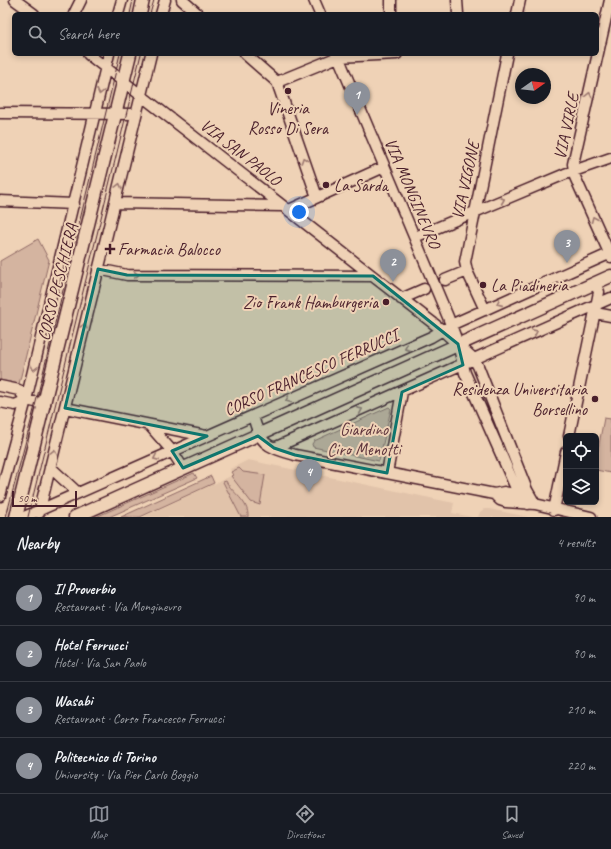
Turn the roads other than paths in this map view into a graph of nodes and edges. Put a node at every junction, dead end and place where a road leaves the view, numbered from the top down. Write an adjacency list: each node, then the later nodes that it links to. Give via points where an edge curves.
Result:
1 (15, 0): 12 (street)
2 (81, 0): 13 (street)
3 (122, 0): 14 (street)
4 (143, 0): 15 (main road)
5 (165, 0): 16 (street)
6 (182, 0): 17 (street)
7 (314, 0): 18 (street)
8 (391, 0): 19 (street)
9 (457, 0): 20 (street)
10 (520, 0): 21 (street)
11 (610, 0): 22 (street, VIA VIRLE)
12 (31, 12)
13 (75, 12)
14 (119, 12)
15 (140, 12)
16 (162, 12)
17 (196, 12)
18 (319, 12)
19 (391, 12)
20 (458, 12)
21 (517, 12)
22 (603, 43): 40 (street, VIA VIRLE, one-way to 22)
23 (91, 56): 30 (street, VIA SAN PAOLO)
24 (109, 56): 30 (street, CORSO PESCHIERA)
25 (130, 56): 31 (main road, CORSO PESCHIERA)
26 (151, 56): 33 (street)
27 (247, 56): 32 (street)
28 (338, 56): 32 (street); 39 (street, VIA MONGINEVRO)
29 (507, 56): 46 (street, VIA VIGONE)
30 (106, 68): 31 (street, VIA SAN PAOLO); 35 (street, CORSO PESCHIERA, one-way to 35)
31 (124, 81): 33 (street, VIA SAN PAOLO); 36 (main road, CORSO PESCHIERA)
32 (277, 82): 41 (street, one-way to 32)
33 (141, 95): 37 (street); 45 (street, VIA SAN PAOLO)
34 (0, 113): 35 (street)
35 (95, 113): 36 (street); 44 (street, CORSO PESCHIERA)
36 (116, 114): 37 (street); 70 (main road, CORSO PESCHIERA)
37 (136, 114): 43 (street, one-way to 37)
38 (611, 158): 40 (street)
39 (384, 167): 41 (street); 47 (street, VIA MONGINEVRO)
40 (573, 171): 46 (street, one-way to 40); 48 (street, VIA VIRLE, one-way to 40)
41 (317, 197): 45 (street)
42 (0, 201): 44 (street)
43 (115, 203): 45 (street); 49 (street)
44 (74, 204): 68 (street, CORSO PESCHIERA, one-way to 68)
45 (286, 208): 51 (street, VIA SAN PAOLO)
46 (475, 212): 47 (street); 50 (street, VIA VIGONE, via 465,262)
47 (415, 237): 61 (street, VIA MONGINEVRO)
48 (611, 255): 59 (street, CORSO FRANCESCO FERRUCCI, one-way to 59)
49 (98, 269): 51 (street, one-way to 51, via 127,275); 71 (street, one-way to 49)
50 (467, 271): 53 (street); 59 (street, VIA VIGONE)
51 (373, 276): 57 (street, VIA SAN PAOLO)
52 (611, 276): 54 (main road, CORSO FRANCESCO FERRUCCI)
53 (445, 280)
54 (595, 283): 58 (street, via 599,292); 63 (main road, CORSO FRANCESCO FERRUCCI)
55 (424, 289): 57 (street)
56 (611, 298): 58 (street)
57 (401, 299): 62 (street, VIA SAN PAOLO)
58 (596, 309): 60 (street); 64 (street, one-way to 58); 74 (street)
59 (485, 310): 61 (street, CORSO FRANCESCO FERRUCCI)
60 (611, 316)
61 (451, 325): 62 (street, CORSO FRANCESCO FERRUCCI); 63 (street, VIA MONGINEVRO)
62 (442, 330): 63 (street, VIA SAN PAOLO); 72 (street, CORSO FRANCESCO FERRUCCI, one-way to 72)
63 (458, 344): 64 (street, VIA SAN PAOLO); 65 (street, VIA MONGINEVRO); 76 (main road, CORSO FRANCESCO FERRUCCI)
64 (474, 359): 65 (street); 87 (street)
65 (463, 365): 67 (street); 85 (street, VIA MONGINEVRO)
66 (0, 386): 68 (street, via 19,390)
67 (402, 392): 77 (street, one-way to 67); 82 (street)
68 (26, 400): 69 (street, via 15,405); 70 (street); 86 (street, CORSO PESCHIERA)
69 (0, 402)
70 (45, 404): 90 (main road, CORSO PESCHIERA)
71 (64, 408): 73 (street); 80 (street, one-way to 71)
72 (253, 416): 75 (street, CORSO FRANCESCO FERRUCCI); 76 (street)
73 (150, 426): 75 (street); 78 (street)
74 (570, 433)
75 (206, 436): 78 (street, CORSO FRANCESCO FERRUCCI)
76 (258, 436): 77 (street); 81 (main road, CORSO FRANCESCO FERRUCCI)
77 (274, 448): 82 (street, via 295,455)
78 (172, 450): 81 (street); 83 (street, CORSO FRANCESCO FERRUCCI, one-way to 83)
79 (563, 466): 88 (street)
80 (50, 467): 83 (street); 89 (street)
81 (183, 468): 92 (main road, CORSO FRANCESCO FERRUCCI)
82 (387, 473): 84 (street)
83 (76, 492): 89 (street, CORSO FRANCESCO FERRUCCI)
84 (494, 494): 85 (street, via 504,492); 87 (street, via 506,502)
85 (519, 495): 87 (street)
86 (0, 496)
87 (531, 502): 88 (street)
88 (554, 510): 93 (street)
89 (39, 513): 91 (street, CORSO FRANCESCO FERRUCCI)
90 (16, 517)
91 (24, 517)
92 (75, 517)
93 (591, 517)

